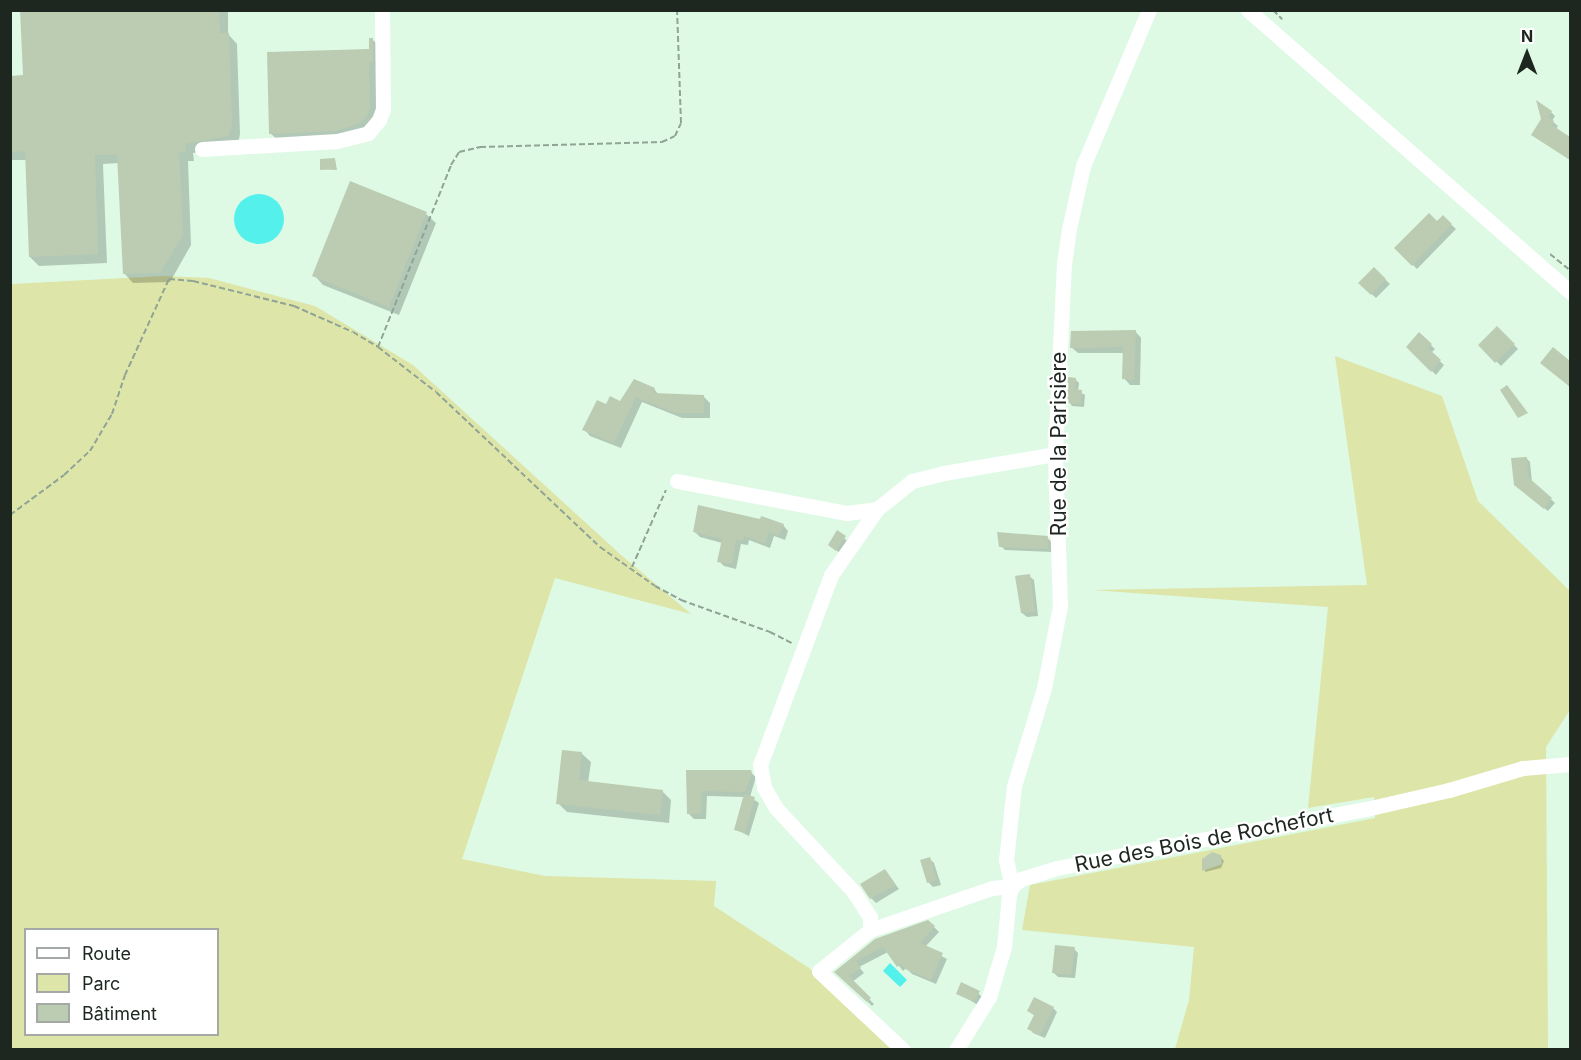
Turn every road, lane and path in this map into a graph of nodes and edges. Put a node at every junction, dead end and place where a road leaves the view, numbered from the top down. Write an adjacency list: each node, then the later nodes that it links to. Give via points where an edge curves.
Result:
1 (381, 10): 5 (street, via 383,109 368,133 337,141)
2 (676, 10): 7 (path, via 681,123 675,136 662,142 480,147 459,152)
3 (1149, 10): 8 (street, Rue de la Parisière, via 1074,198 1064,264)
4 (1248, 10): 6 (street)
5 (202, 149)
6 (1570, 292)
7 (378, 347): 11 (path, via 294,306 193,281 169,279 125,375 112,414 90,451); 12 (path, via 436,392 600,547)
8 (1055, 454): 10 (street, via 912,481); 15 (street, Rue de la Parisière, via 1060,606 1044,688 1014,786 1006,860)
9 (677, 481): 10 (street, via 846,513); 12 (path, via 662,496)
10 (877, 509): 13 (street, via 831,575)
11 (10, 515)
12 (632, 568): 13 (path, via 681,600 770,632)
13 (803, 649): 16 (street, via 760,765 764,787 776,808 854,892 870,917)
14 (1570, 764): 15 (street, Rue des Bois de Rochefort, via 1523,768 1365,809 1057,868 1021,879)
15 (1012, 886): 16 (street, Rue des Bois de Rochefort, via 992,888); 18 (street, via 996,980 980,1015)
16 (870, 930): 17 (street, Rue des Bois de Rochefort, via 819,971)
17 (903, 1050)
18 (956, 1050)

